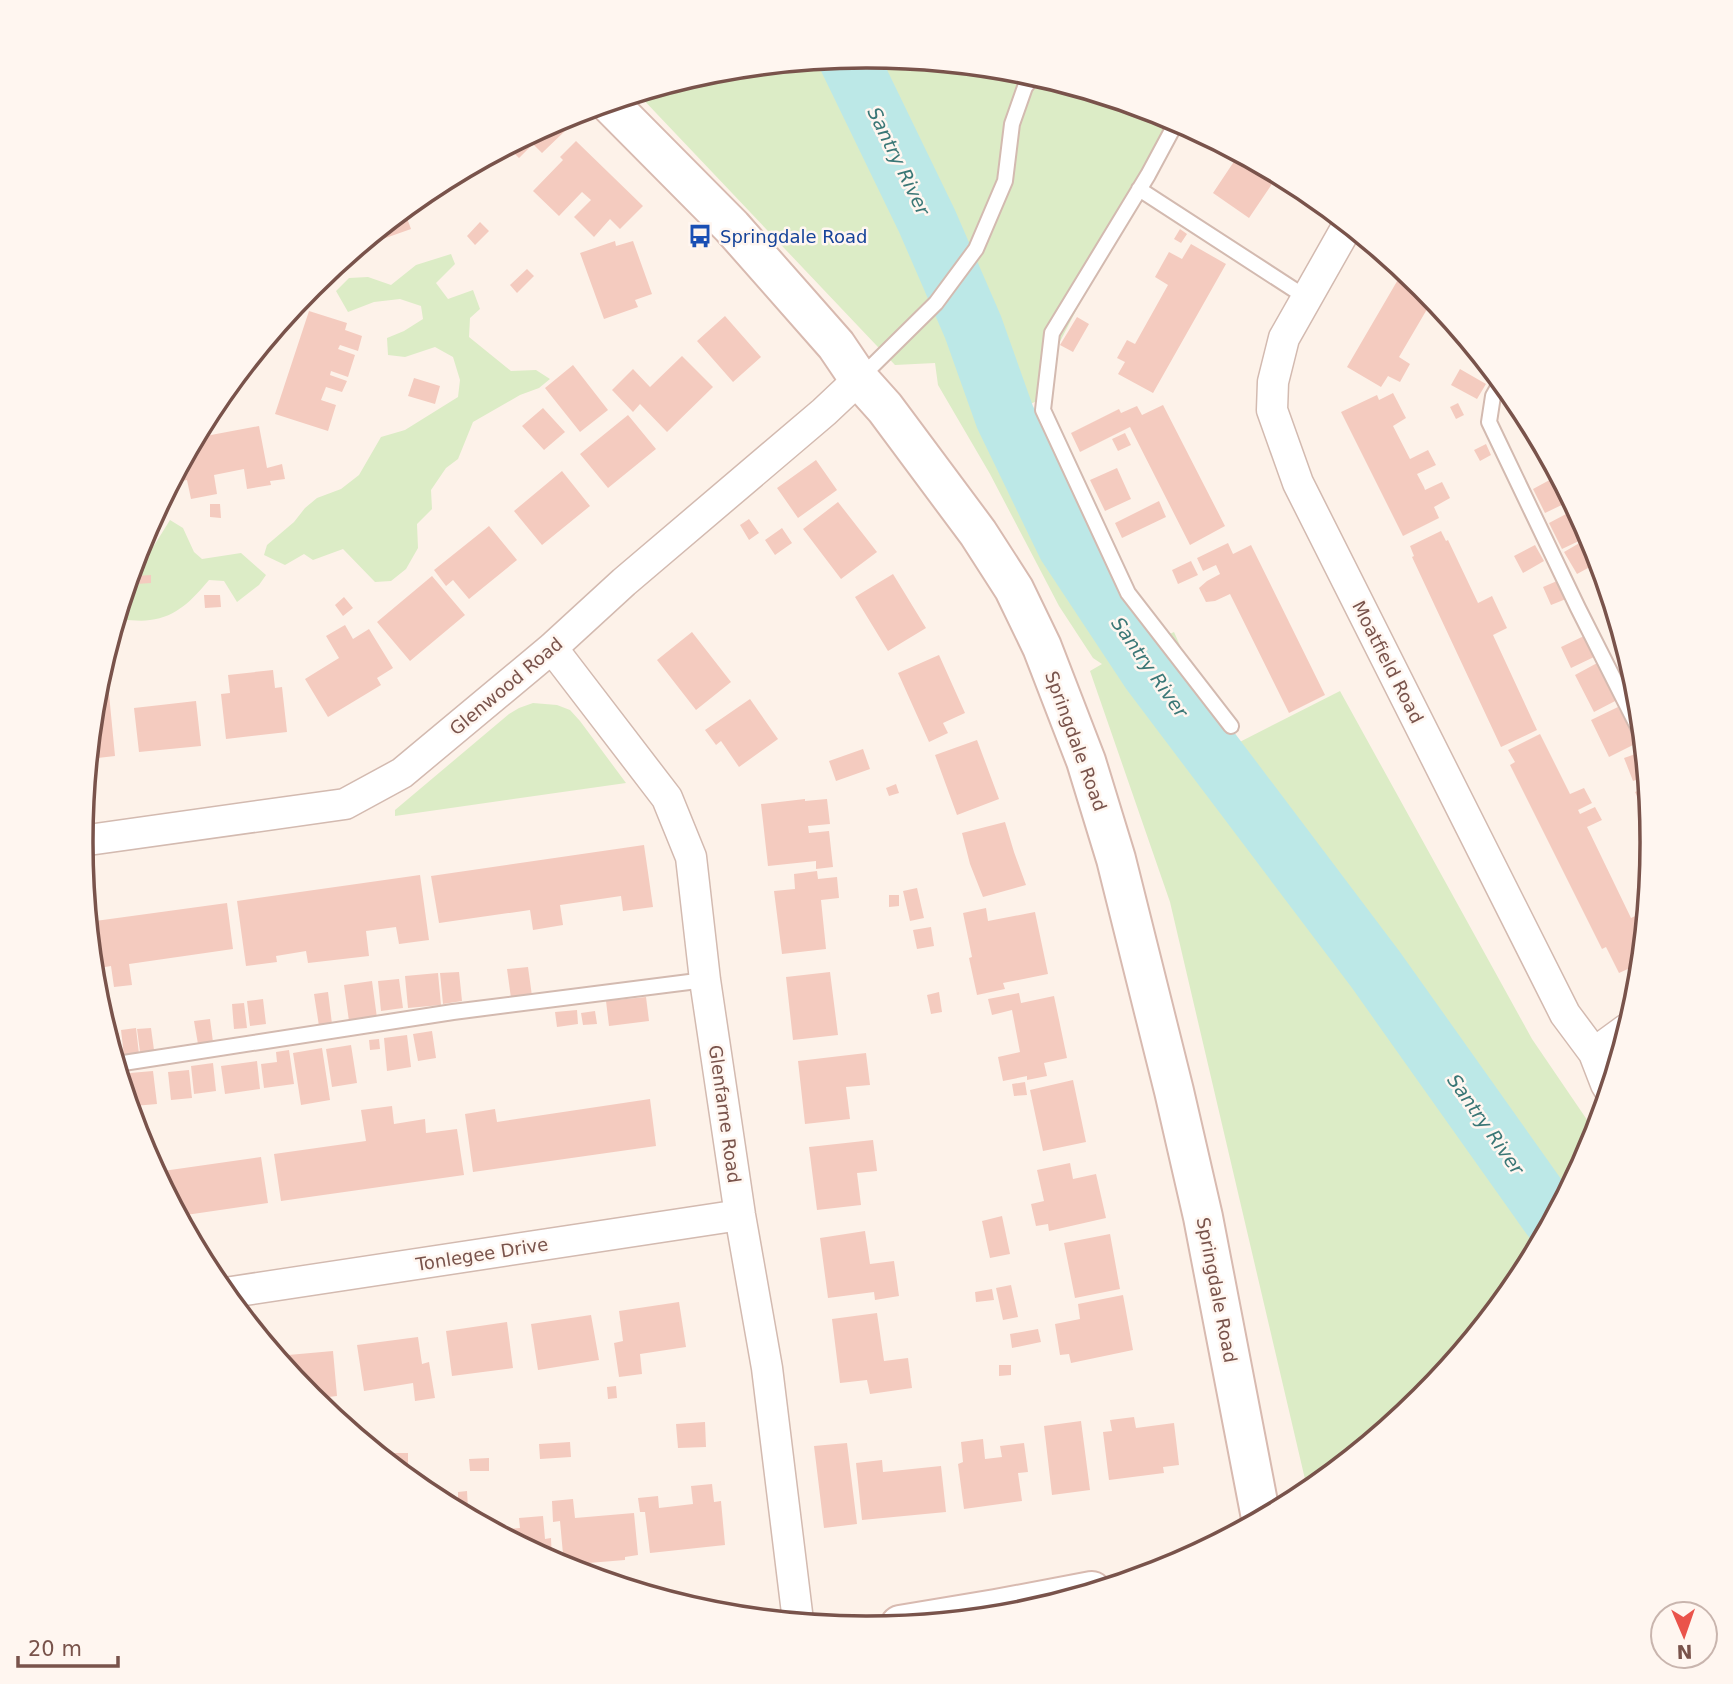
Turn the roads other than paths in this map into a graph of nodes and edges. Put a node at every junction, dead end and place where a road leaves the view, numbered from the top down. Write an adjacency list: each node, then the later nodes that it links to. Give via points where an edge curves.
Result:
1 (1027, 85): 7 (lane, via 1012,124 1005,181 976,249 936,303)
2 (616, 110): 7 (street, Springdale Road, via 732,227 836,345)
3 (1171, 131): 4 (lane)
4 (1139, 189): 6 (lane); 11 (lane, via 1052,333 1043,410 1128,593)
5 (1344, 233): 6 (street, Moatfield Road)
6 (1307, 298): 15 (street, Moatfield Road, via 1284,338 1273,382 1272,410 1298,483 1565,1014)
7 (859, 379): 9 (street, Glenwood Road); 20 (street, Springdale Road, via 978,533 1014,589 1086,761 1116,859 1174,1091)
8 (1495, 392): 10 (lane, via 1489,422)
9 (552, 648): 12 (street, Glenwood Road, via 402,773 345,804); 13 (street, Glenfarne Road, via 667,798 691,857)
10 (1628, 707)
11 (1231, 726)
12 (93, 839)
13 (705, 980): 16 (lane, via 453,1012); 18 (street, Glenfarne Road)
14 (1615, 1038): 15 (street)
15 (1594, 1053): 17 (street, Moatfield Road)
16 (125, 1063)
17 (1603, 1077)
18 (740, 1214): 19 (street, Tonlegee Drive); 21 (street, Glenfarne Road, via 767,1368)
19 (237, 1291)
20 (1259, 1508)
21 (797, 1612)

